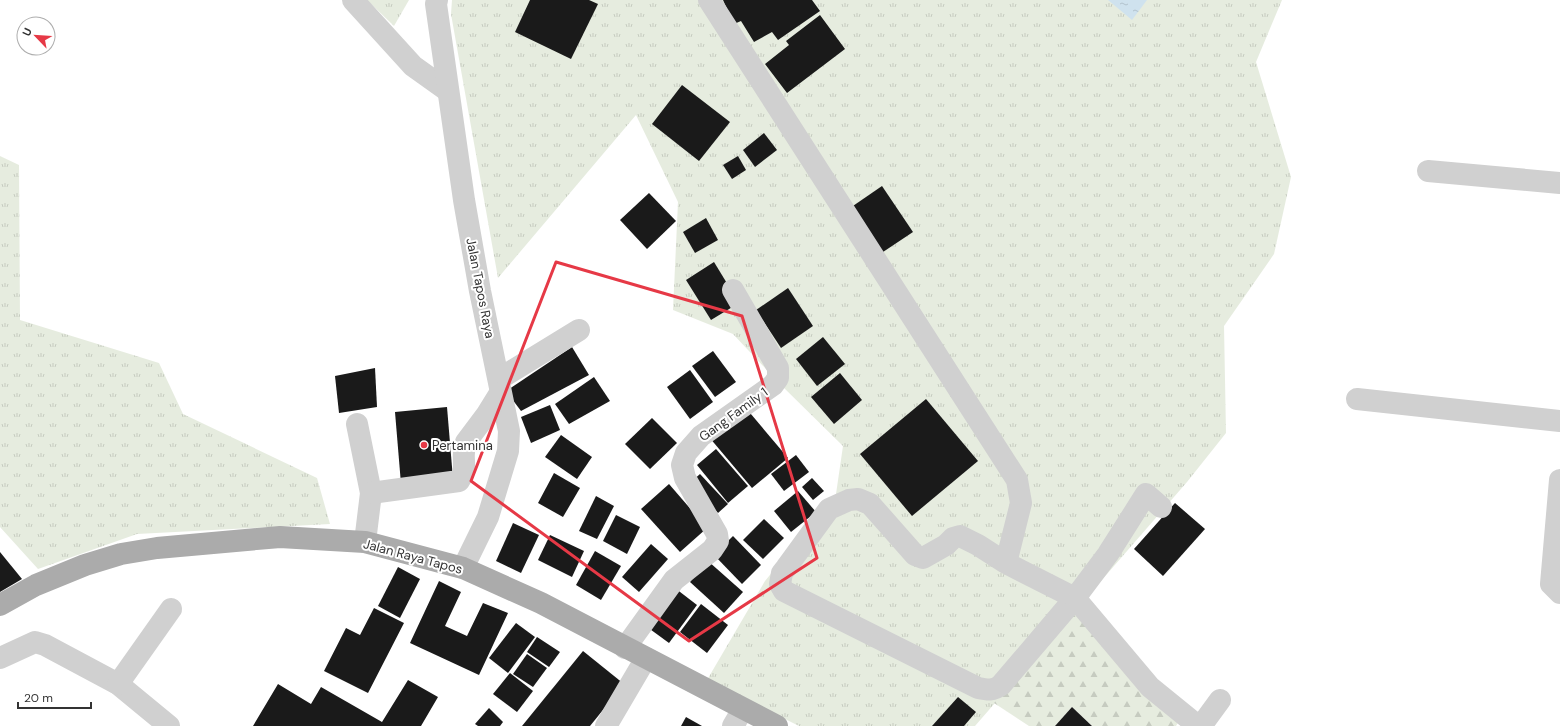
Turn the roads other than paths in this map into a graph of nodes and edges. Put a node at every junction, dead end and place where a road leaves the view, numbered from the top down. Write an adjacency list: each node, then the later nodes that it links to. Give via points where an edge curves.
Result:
1 (353, 0): 4 (street, via 413,66)
2 (437, 0): 4 (street, Jalan Tapos Raya)
3 (709, 0): 17 (street, via 1017,480 1021,503)
4 (448, 91): 9 (street, Jalan Tapos Raya, via 473,253)
5 (1428, 171): 6 (street)
6 (1560, 183)
7 (733, 290): 23 (street, Gang Family 1, via 778,368 778,378 773,385 701,436 686,453 682,465 685,478 717,534 718,541 712,550 674,580)
8 (579, 330): 9 (street)
9 (500, 386): 14 (street, via 487,414 466,442 464,474 459,481); 18 (street, Jalan Tapos Raya, via 509,431 508,451 488,517)
10 (1357, 399): 11 (street)
11 (1560, 421)
12 (357, 424): 14 (street)
13 (1560, 480): 19 (street, via 1551,584)
14 (371, 493): 16 (street)
15 (1161, 507): 20 (street, via 1146,494 1108,554)
16 (365, 542): 18 (main road, Jalan Raya Tapos); 21 (main road, Jalan Raya Tapos, via 280,538 157,548 121,554 85,565 36,585)
17 (1006, 563): 20 (street); 20 (street, via 960,536 923,558 915,555 870,504 858,499 829,509 782,573 780,584 784,591 978,688 988,690 1001,685)
18 (463, 568): 23 (main road, Jalan Raya Tapos, via 541,603)
19 (1560, 593)
20 (1075, 598): 32 (street, via 1150,688)
21 (0, 605)
22 (171, 609): 26 (street)
23 (625, 648): 25 (main road, Jalan Raya Tapos)
24 (0, 658): 26 (street, via 35,642)
25 (646, 658): 28 (main road, Jalan Raya Tapos); 30 (street)
26 (118, 684): 29 (street)
27 (1220, 700): 32 (street)
28 (738, 717): 31 (main road, Jalan Raya Tapos)
29 (169, 726)
30 (606, 726)
31 (777, 726)
32 (1200, 726)

